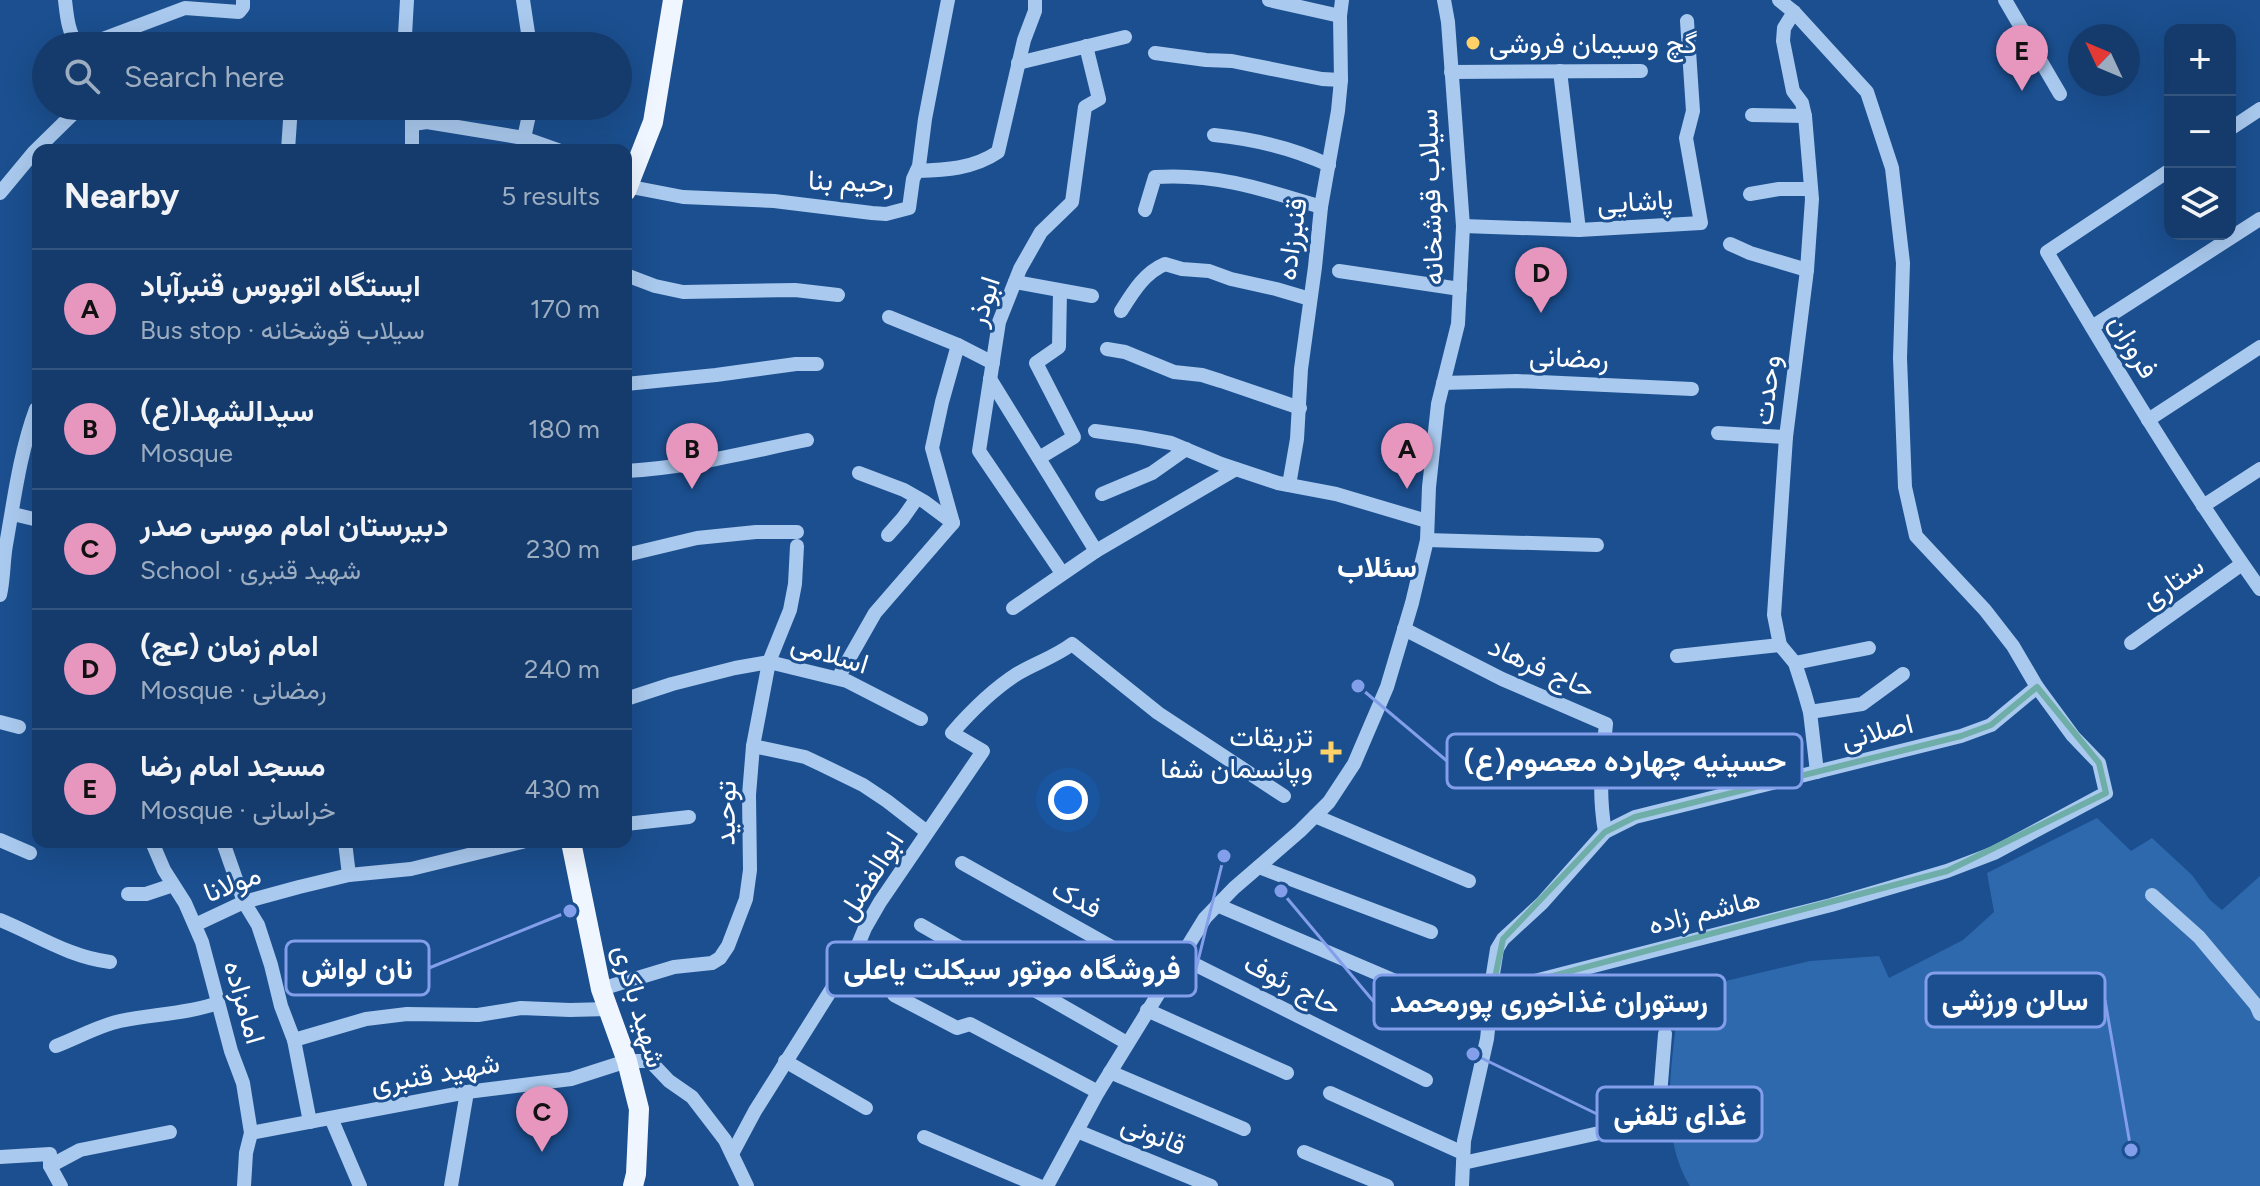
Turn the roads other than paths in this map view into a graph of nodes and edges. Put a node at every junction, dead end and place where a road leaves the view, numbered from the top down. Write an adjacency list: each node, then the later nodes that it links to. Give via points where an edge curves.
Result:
1 (65, 0): 16 (street)
2 (243, 0): 17 (street, via 239,12 185,8)
3 (407, 0): 18 (street)
4 (523, 0): 19 (street)
5 (673, 0): 48 (main road, via 653,122)
6 (948, 0): 46 (street, رحیم بنا)
7 (1035, 0): 23 (street)
8 (1269, 0): 14 (street)
9 (1342, 0): 14 (street, قنبرزاده)
10 (1444, 0): 26 (street, سیلاب قوشخانه)
11 (1779, 0): 13 (street)
12 (2005, 0): 28 (street)
13 (1794, 12): 31 (street, وحدت, via 1783,41 1793,91); 121 (street, via 1867,92 1892,168 1903,263 1905,487 1916,536 1985,610)
14 (1340, 16): 27 (street, قنبرزاده)
15 (1687, 21): 57 (street, پاشایی, via 1693,111 1686,138 1701,223)
16 (70, 32)
17 (121, 32)
18 (407, 32)
19 (528, 32)
20 (1125, 37): 21 (street)
21 (1086, 46): 23 (street); 62 (street, ابوذر, via 1099,99 1085,107 1072,202 1041,232)
22 (1155, 53): 27 (street)
23 (1018, 63): 46 (street, via 998,152 966,166)
24 (1560, 71): 25 (street); 26 (street); 57 (street)
25 (1641, 71)
26 (1451, 72): 56 (street, سیلاب قوشخانه)
27 (1341, 80): 45 (street, قنبرزاده)
28 (2060, 94)
29 (2260, 109): 37 (street)
30 (1752, 115): 31 (street)
31 (1805, 116): 50 (street, وحدت)
32 (67, 120): 40 (street)
33 (290, 120): 41 (street)
34 (413, 120): 36 (street)
35 (528, 120): 39 (street)
36 (413, 124): 39 (street); 42 (street)
37 (2236, 125)
38 (1214, 135): 45 (street, via 1274,145)
39 (524, 138): 43 (street)
40 (42, 144)
41 (288, 144)
42 (412, 144)
43 (541, 144)
44 (32, 154): 51 (street)
45 (1329, 165): 53 (street, قنبرزاده)
46 (917, 171): 49 (street, رحیم بنا, via 909,208 886,214)
47 (2164, 174): 70 (street, فروزان, via 2047,252)
48 (632, 175)
49 (632, 189)
50 (1810, 189): 52 (street); 59 (street, وحدت)
51 (0, 193)
52 (1750, 194)
53 (1321, 207): 54 (street, via 1242,184 1181,176 1155,177); 67 (street, قنبرزاده)
54 (1145, 210)
55 (2260, 219): 70 (street)
56 (1463, 226): 57 (street, پاشایی); 63 (street, سیلاب قوشخانه)
57 (1579, 230)
58 (1730, 244): 59 (street)
59 (1807, 270): 85 (street, وحدت)
60 (1339, 271): 63 (street)
61 (632, 277): 65 (street, via 683,292 795,290)
62 (1015, 282): 64 (street); 74 (street, ابوذر, via 999,322)
63 (1460, 289): 78 (street, سیلاب قوشخانه, via 1458,324)
64 (1060, 291): 66 (street); 88 (street, via 1059,347 1036,363 1074,437)
65 (838, 295)
66 (1092, 296)
67 (1310, 299): 68 (street, via 1165,264 1143,278); 80 (street, قنبرزاده)
68 (1121, 311)
69 (889, 317): 71 (street)
70 (2092, 327): 81 (street, فروزان)
71 (958, 345): 74 (street); 100 (street, via 932,448)
72 (2260, 347): 81 (street)
73 (1107, 349): 80 (street)
74 (993, 363): 76 (street, ابوذر)
75 (817, 364): 77 (street)
76 (990, 379): 88 (street); 107 (street, ابوذر, via 979,451)
77 (632, 383)
78 (1443, 383): 79 (street, رمضانی); 99 (street, سیلاب قوشخانه)
79 (1692, 389)
80 (1300, 408): 93 (street, قنبرزاده)
81 (2148, 420): 96 (street, فروزان)
82 (32, 421): 97 (street)
83 (1095, 431): 87 (street)
84 (1718, 433): 85 (street)
85 (1786, 437): 114 (street, وحدت, via 1774,615)
86 (807, 440): 91 (street)
87 (1186, 449): 89 (street); 94 (street, via 1152,473)
88 (1039, 458): 104 (street)
89 (1236, 469): 93 (street); 104 (street)
90 (2260, 469): 96 (street)
91 (632, 471)
92 (859, 473): 95 (street)
93 (1289, 485): 99 (street)
94 (1102, 494)
95 (917, 498): 100 (street); 101 (street)
96 (2203, 506): 106 (street, فروزان)
97 (13, 514): 98 (street); 108 (street)
98 (32, 519)
99 (1427, 521): 102 (street, سیلاب قوشخانه)
100 (953, 523): 120 (street, via 875,613)
101 (888, 535)
102 (1427, 540): 103 (street); 112 (street, سیلاب قوشخانه)
103 (1597, 545)
104 (1096, 551): 107 (street)
105 (632, 554): 117 (street, توحید, via 697,538 756,532 797,539 790,610)
106 (2242, 564): 109 (street, فروزان); 113 (street, ستاری)
107 (1062, 573): 111 (street)
108 (2, 580): 110 (street)
109 (2259, 585)
110 (0, 595)
111 (1013, 608)
112 (1404, 629): 130 (street, سیلاب قوشخانه, via 1387,687 1354,764); 134 (street, حاج فرهاد, via 1606,724 1600,775)
113 (2131, 643)
114 (1780, 645): 116 (street); 118 (street)
115 (1869, 648): 118 (street)
116 (1677, 656)
117 (769, 662): 120 (street, اسلامی); 122 (street, اسلامی); 127 (street, توحید)
118 (1795, 663): 123 (street)
119 (1903, 674): 123 (street, via 1862,704)
120 (838, 678): 124 (street, اسلامی)
121 (2037, 687): 128 (street, اصلانی, via 1991,725); 159 (street, هاشم زاده, via 2099,763 2106,793 1994,853 1947,871)
122 (632, 697)
123 (1810, 712): 128 (street)
124 (921, 719)
125 (0, 722): 126 (street)
126 (19, 727)
127 (753, 746): 133 (street, via 805,757 863,785); 158 (street, توحید, via 750,870 746,899 728,946 712,963 674,967)
128 (1817, 772): 134 (street, اصلانی, via 1635,817)
129 (1284, 796): 133 (street, ابوالفضل, via 1158,713 1072,644 991,693 952,733 983,751)
130 (1315, 816): 143 (street, سیلاب قوشخانه); 145 (street)
131 (689, 817): 132 (street)
132 (632, 823)
133 (927, 832): 171 (street, ابوالفضل)
134 (1605, 832): 159 (street, اصلانی, via 1503,939)
135 (0, 840): 141 (street)
136 (155, 848): 146 (street, امامزاده)
137 (225, 848): 149 (street)
138 (346, 848): 144 (street)
139 (497, 848): 144 (street, مولانا, via 411,869)
140 (572, 848): 158 (main road, شهید باکری)
141 (30, 853)
142 (962, 863): 157 (street, فدک)
143 (1259, 867): 150 (street, سیلاب قوشخانه); 154 (street)
144 (349, 875): 149 (street, مولانا)
145 (1469, 881)
146 (173, 885): 147 (street); 152 (street, امامزاده)
147 (128, 894)
148 (2152, 895): 165 (street, via 2199,937)
149 (244, 902): 152 (street, مولانا); 167 (street, via 258,925)
150 (1217, 905): 155 (street, سیلاب قوشخانه); 161 (street)
151 (0, 920): 156 (street, via 82,958)
152 (195, 925): 162 (street, امامزاده)
153 (921, 925): 168 (street)
154 (1431, 932)
155 (1180, 957): 157 (street, سیلاب قوشخانه); 174 (street, حاج رئوف)
156 (110, 962)
157 (1167, 978): 164 (street, سیلاب قوشخانه)
158 (601, 989): 163 (main road, شهید باکری)
159 (1492, 992): 189 (street)
160 (894, 995): 176 (street, via 957,1028 970,1024)
161 (1428, 995)
162 (218, 1003): 169 (street, via 116,1022); 184 (street, امامزاده, via 243,1083)
163 (609, 1009): 167 (street, via 407,1014 366,1019); 170 (main road, شهید باکری)
164 (1147, 1010): 168 (street, سیلاب قوشخانه); 173 (street)
165 (2260, 1014)
166 (1665, 1034): 189 (street, via 1658,1120)
167 (294, 1040): 180 (street)
168 (1127, 1043): 172 (street, سیلاب قوشخانه)
169 (56, 1046)
170 (627, 1061): 175 (street, شهید قنبری, via 571,1079); 187 (street, via 650,1061 692,1097); 195 (main road, شهید باکری, via 639,1109)
171 (785, 1061): 178 (street); 187 (street, ابوالفضل)
172 (1110, 1072): 176 (street, سیلاب قوشخانه); 181 (street)
173 (1287, 1073)
174 (1426, 1080)
175 (467, 1092): 179 (street, شهید قنبری); 194 (street)
176 (1098, 1092): 182 (street, سیلاب قوشخانه)
177 (1330, 1093): 189 (street)
178 (866, 1108)
179 (331, 1118): 180 (street, شهید قنبری); 193 (street)
180 (310, 1122): 184 (street, شهید قنبری)
181 (1244, 1129)
182 (1077, 1131): 198 (street, سیلاب قوشخانه); 199 (street, قانونی)
183 (170, 1132): 190 (street, via 80,1150)
184 (251, 1133): 192 (street, امامزاده)
185 (924, 1137): 197 (street)
186 (1304, 1152): 200 (street)
187 (732, 1154): 196 (street)
188 (0, 1157): 190 (street, via 50,1154)
189 (1463, 1158): 201 (street)
190 (50, 1166): 191 (street)
191 (61, 1186)
192 (244, 1186)
193 (360, 1186)
194 (451, 1186)
195 (633, 1186)
196 (747, 1186)
197 (1039, 1186)
198 (1047, 1186)
199 (1211, 1186)
200 (1387, 1186)
201 (1462, 1186)

